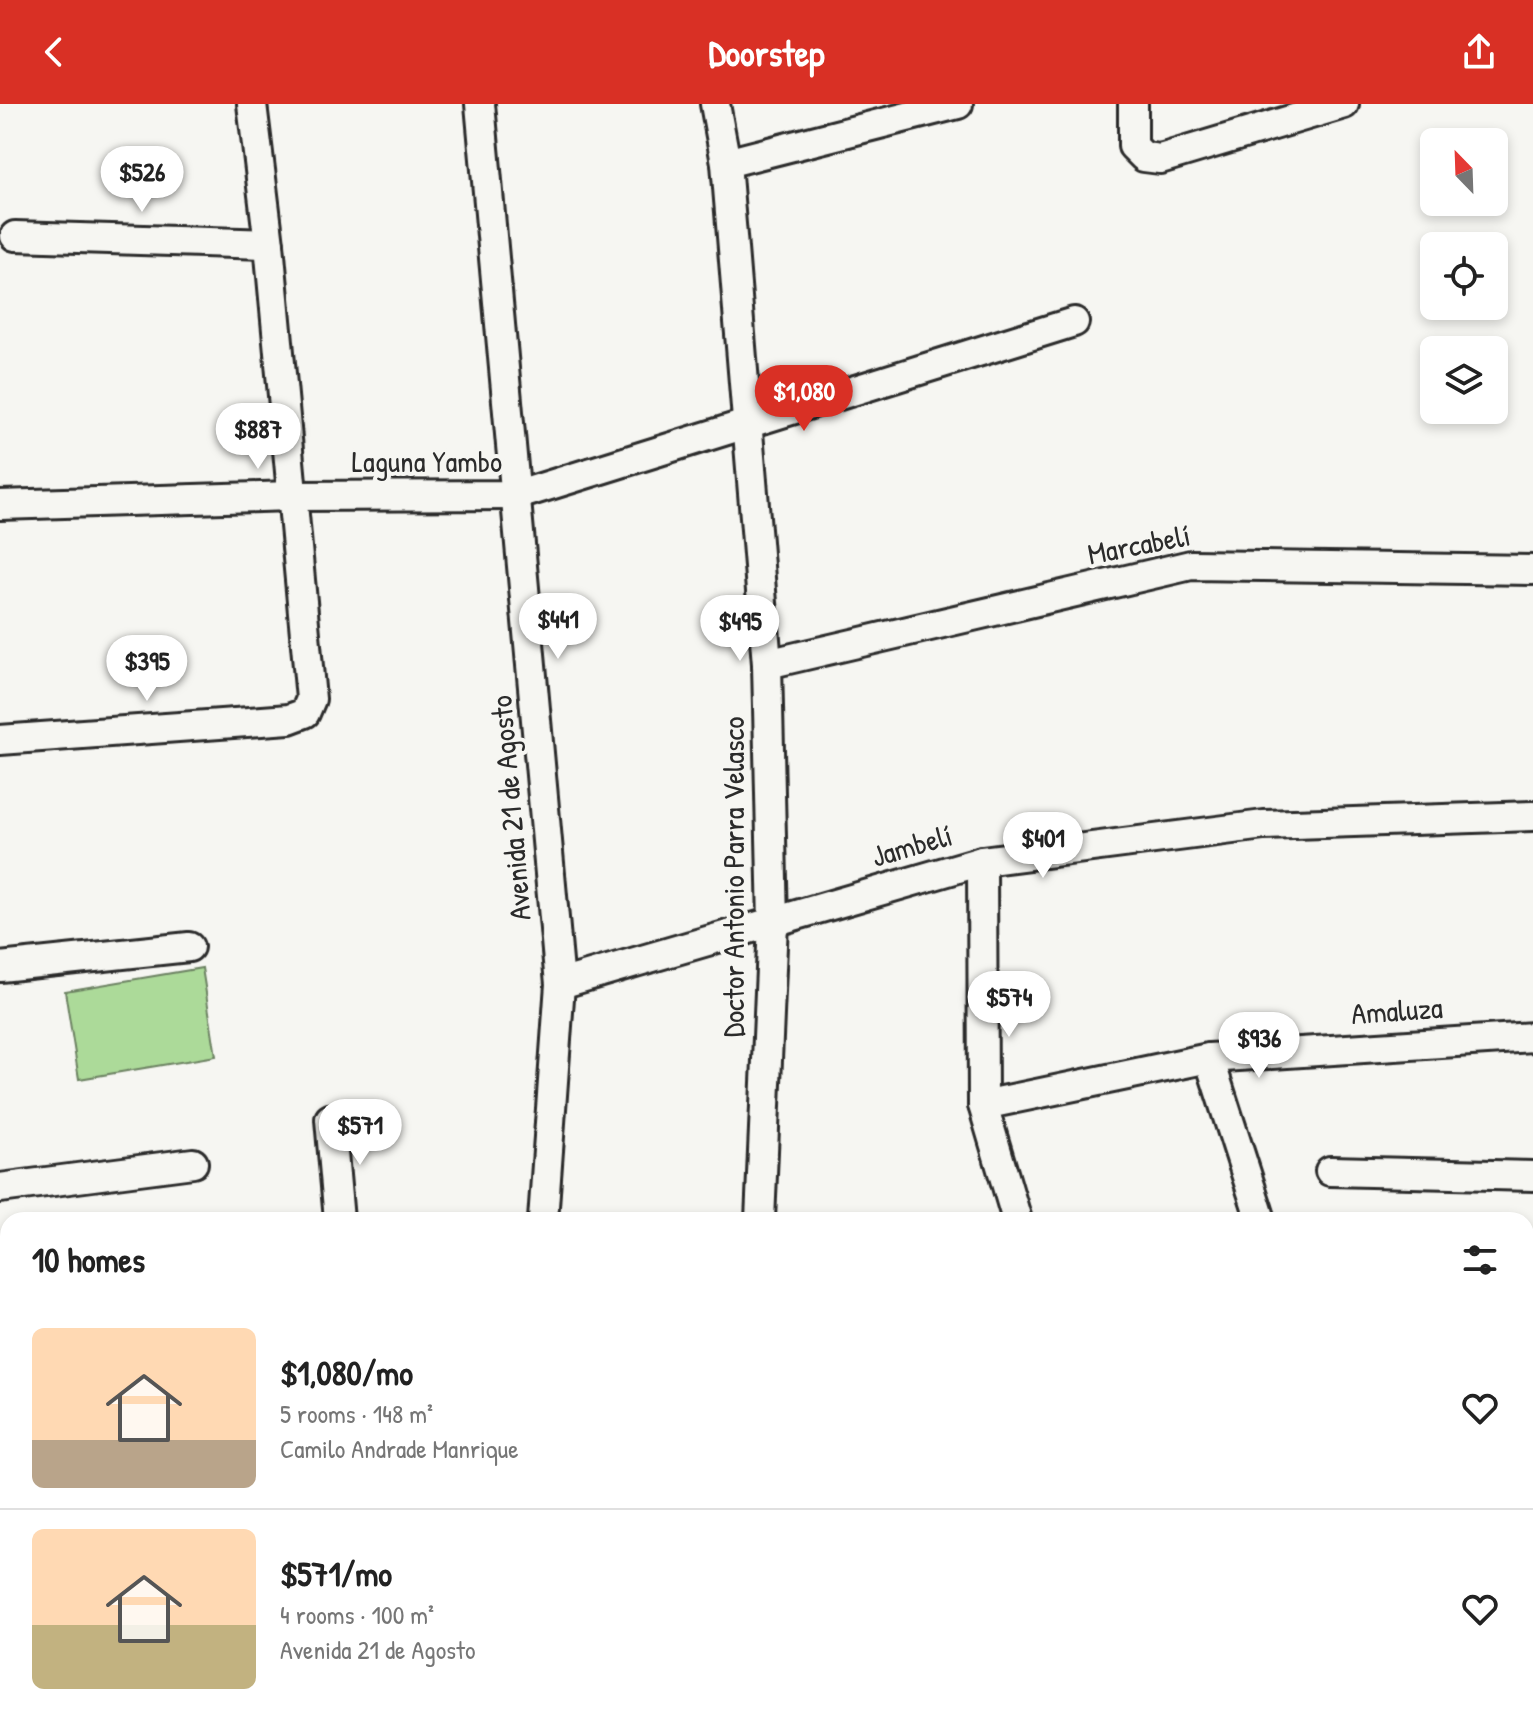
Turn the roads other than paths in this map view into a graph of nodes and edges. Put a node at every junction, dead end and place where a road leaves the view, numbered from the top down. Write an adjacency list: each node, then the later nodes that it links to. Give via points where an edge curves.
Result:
1 (252, 104): 10 (street)
2 (480, 104): 13 (street, Avenida 21 de Agosto)
3 (715, 104): 8 (street, Doctor Antonio Parra Velasco)
4 (958, 104): 8 (street)
5 (1133, 104): 7 (street, via 1133,146 1144,157 1160,159)
6 (1344, 104): 7 (street)
7 (1301, 112)
8 (726, 163): 12 (street, Doctor Antonio Parra Velasco)
9 (15, 236): 10 (street)
10 (269, 244): 14 (street)
11 (1074, 322): 12 (street, Laguna Yambo)
12 (745, 424): 13 (street, Laguna Yambo); 17 (street, Doctor Antonio Parra Velasco)
13 (518, 495): 14 (street, Laguna Yambo); 24 (street, Avenida 21 de Agosto)
14 (291, 496): 15 (street, Laguna Yambo); 18 (street, via 311,699 305,713 289,719)
15 (0, 505)
16 (1533, 570): 17 (street, Marcabelí, via 1191,565)
17 (767, 664): 21 (street, Doctor Antonio Parra Velasco)
18 (0, 740)
19 (1533, 816): 20 (street, Jambelí, via 1264,825)
20 (982, 861): 21 (street, Jambelí); 27 (street)
21 (773, 923): 24 (street, Jambelí); 35 (street, Doctor Antonio Parra Velasco)
22 (189, 947): 23 (street)
23 (0, 967)
24 (560, 984): 34 (street, Avenida 21 de Agosto)
25 (1533, 1037): 26 (street, Amaluza)
26 (1209, 1058): 27 (street, Amaluza); 37 (street)
27 (983, 1105): 36 (street)
28 (330, 1119): 33 (street)
29 (193, 1163): 32 (street)
30 (1330, 1171): 31 (street)
31 (1533, 1176)
32 (0, 1188)
33 (338, 1212)
34 (544, 1212)
35 (760, 1212)
36 (1015, 1212)
37 (1258, 1212)

